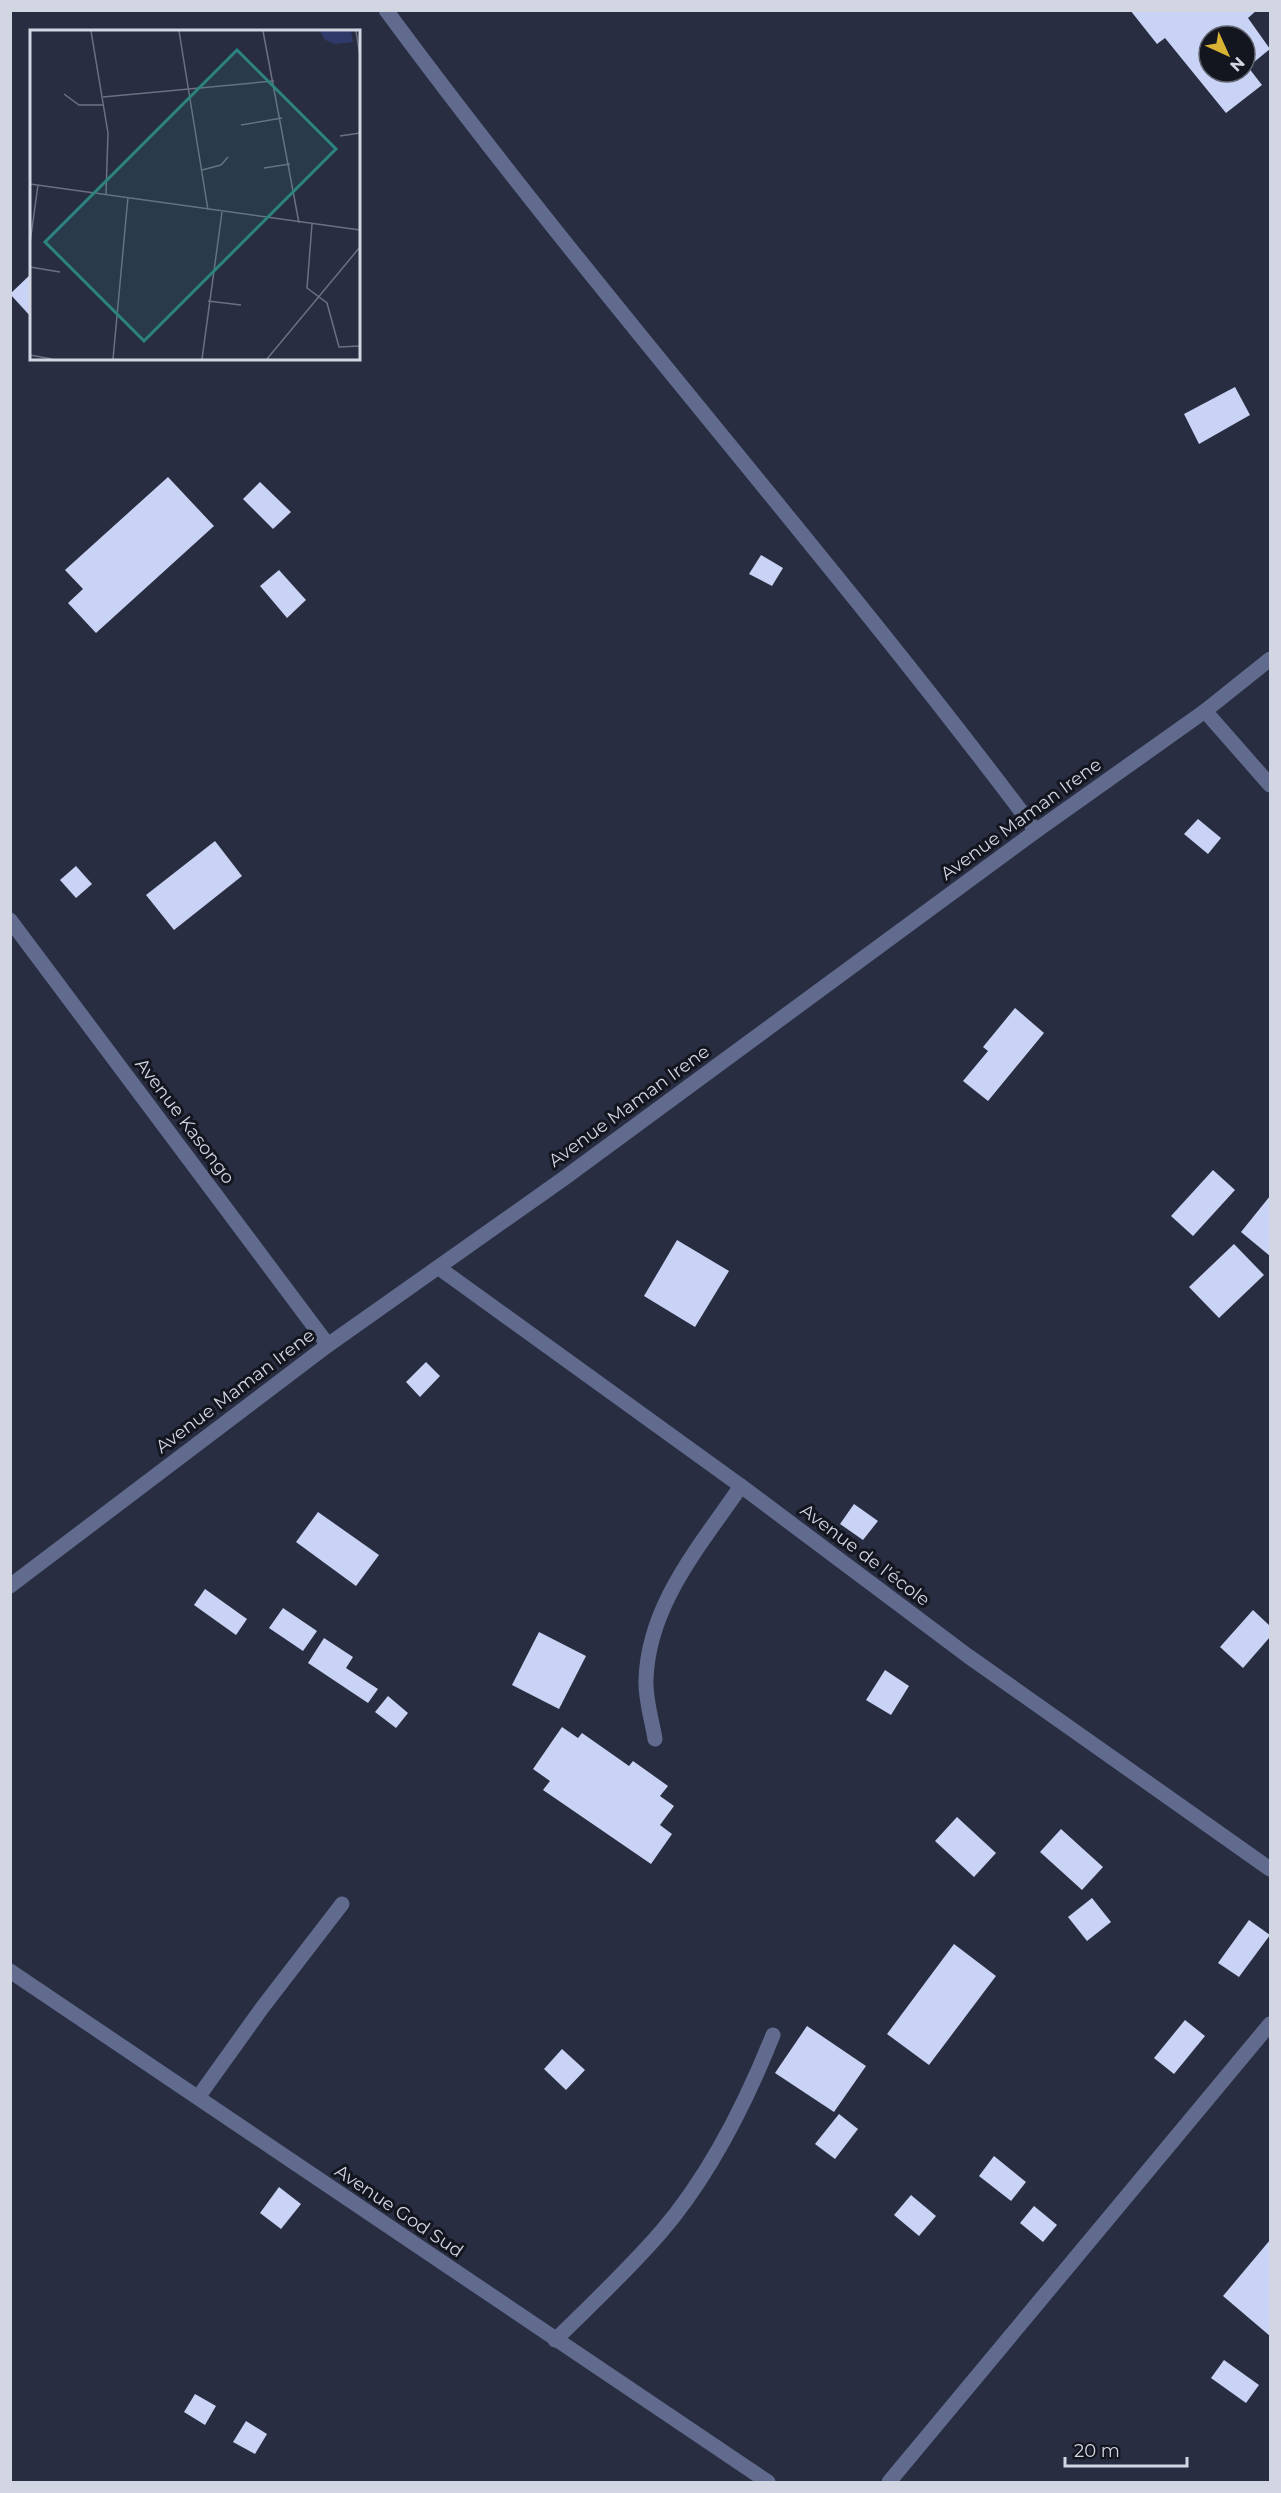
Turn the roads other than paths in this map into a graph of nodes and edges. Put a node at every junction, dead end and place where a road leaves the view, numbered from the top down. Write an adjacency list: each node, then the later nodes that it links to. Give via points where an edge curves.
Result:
1 (387, 10): 5 (street, via 462,112)
2 (1270, 659): 3 (street, Avenue Maman Irene)
3 (1206, 711): 4 (street); 5 (street, Avenue Maman Irene)
4 (1270, 785)
5 (1036, 831): 7 (street, Avenue Maman Irene)
6 (10, 920): 8 (street, Avenue Kasongo)
7 (439, 1268): 8 (street, Avenue Maman Irene); 9 (street, Avenue de l'école)
8 (328, 1345): 10 (street, Avenue Maman Irene)
9 (741, 1486): 11 (street, via 682,1572 649,1642 645,1682); 12 (street, Avenue de l'école, via 968,1656)
10 (10, 1586)
11 (655, 1739)
12 (1270, 1869)
13 (342, 1904): 17 (street)
14 (10, 1971): 17 (street, Avenue God Sud)
15 (1270, 2024): 20 (street)
16 (773, 2035): 18 (street, via 736,2118 700,2179 662,2231)
17 (199, 2096): 18 (street, Avenue God Sud)
18 (555, 2340): 19 (street, Avenue God Sud)
19 (768, 2482)
20 (889, 2482)

